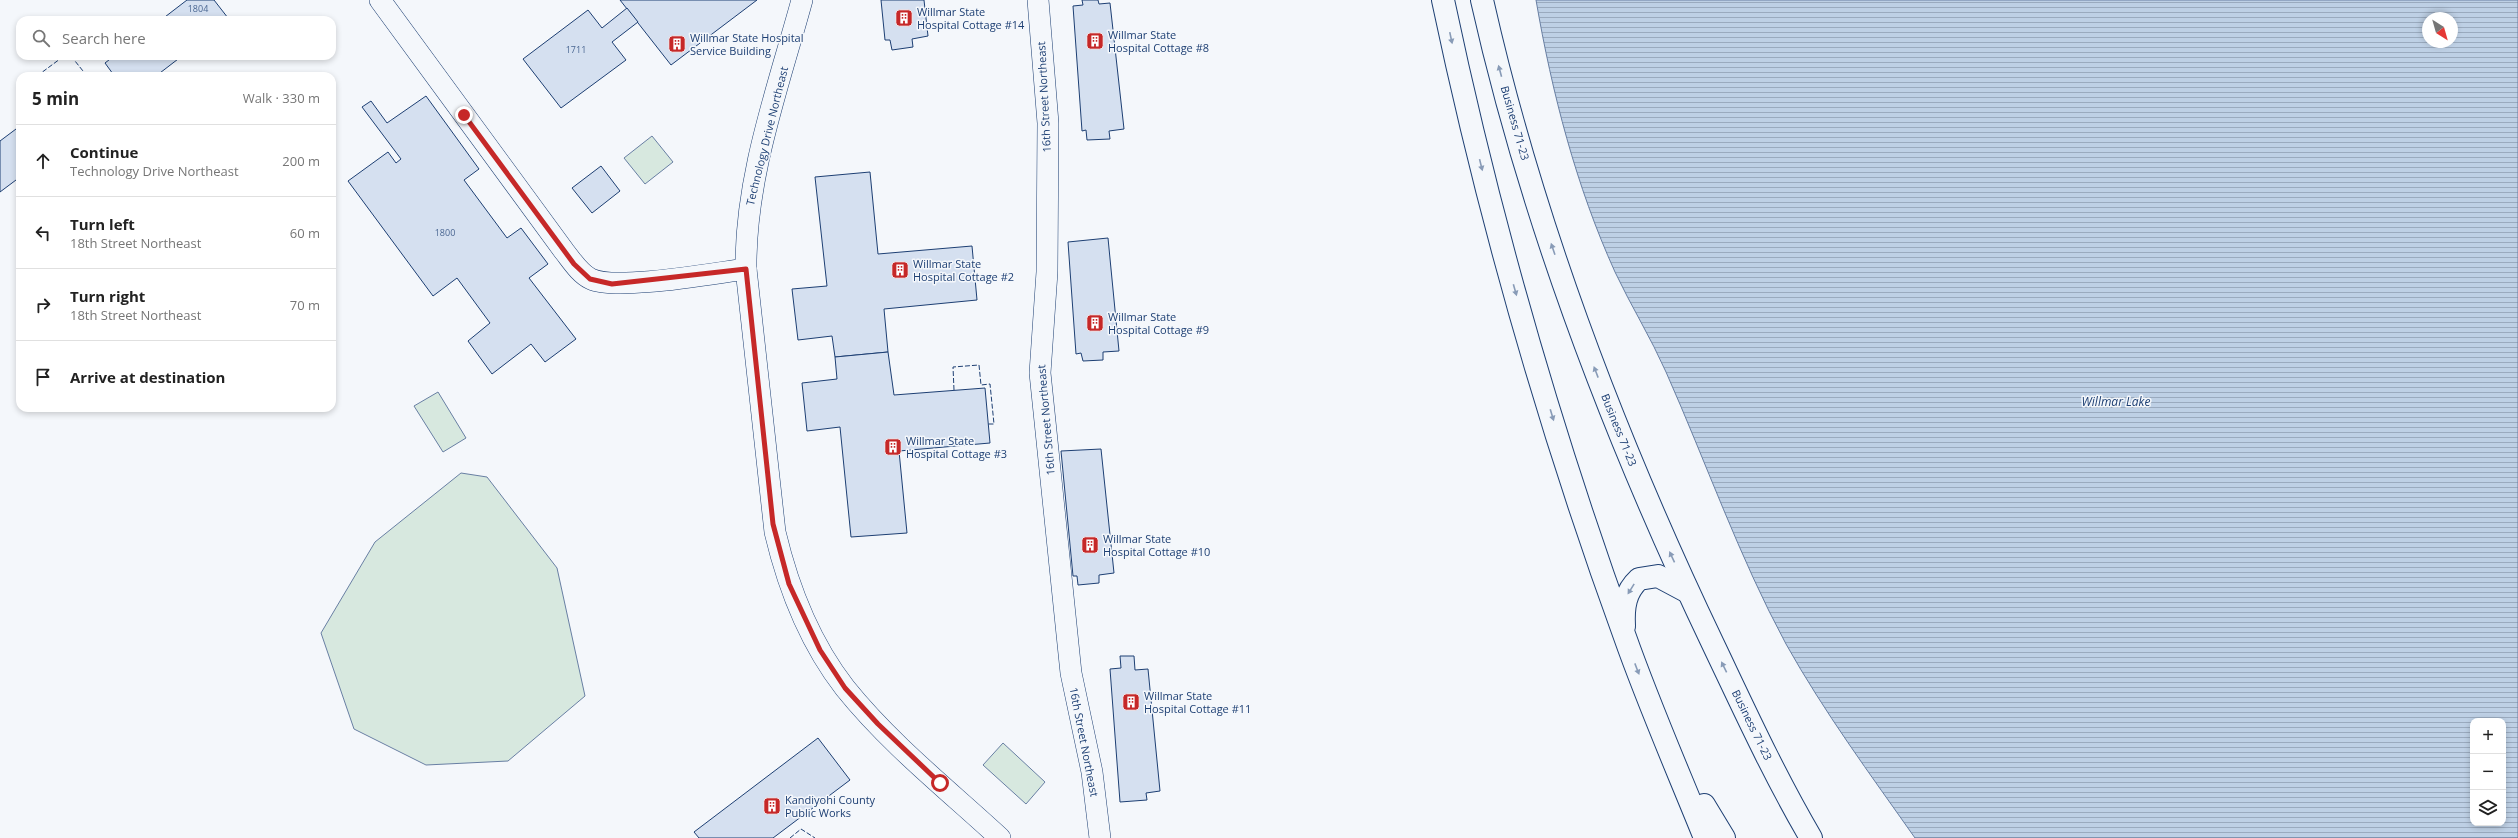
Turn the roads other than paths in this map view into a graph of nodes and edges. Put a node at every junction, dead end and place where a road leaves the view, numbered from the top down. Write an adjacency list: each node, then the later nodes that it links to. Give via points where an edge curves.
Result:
1 (380, 0): 6 (street, via 568,255 590,279 612,284)
2 (802, 0): 6 (street, Technology Drive Northeast, via 754,180 746,232)
3 (1038, 0): 11 (street, 16th Street Northeast, via 1048,123 1047,272 1040,373 1071,673 1092,772)
4 (1443, 0): 8 (highway, one-way to 8, via 1486,184 1515,288 1583,514)
5 (1482, 0): 7 (highway, Business 71-23, one-way to 5, via 1648,503 1586,346 1542,216)
6 (746, 269): 10 (street, Technology Drive Northeast, via 773,524 784,570 798,606 833,672 861,707)
7 (1688, 592): 8 (highway, one-way to 8, via 1658,576 1639,579 1630,590 1624,606); 14 (highway, Business 71-23, one-way to 7, via 1767,756)
8 (1625, 639): 9 (highway, one-way to 9)
9 (1649, 699): 12 (highway); 13 (highway, via 1685,771)
10 (1000, 838)
11 (1100, 838)
12 (1705, 838)
13 (1724, 838)
14 (1811, 838)

